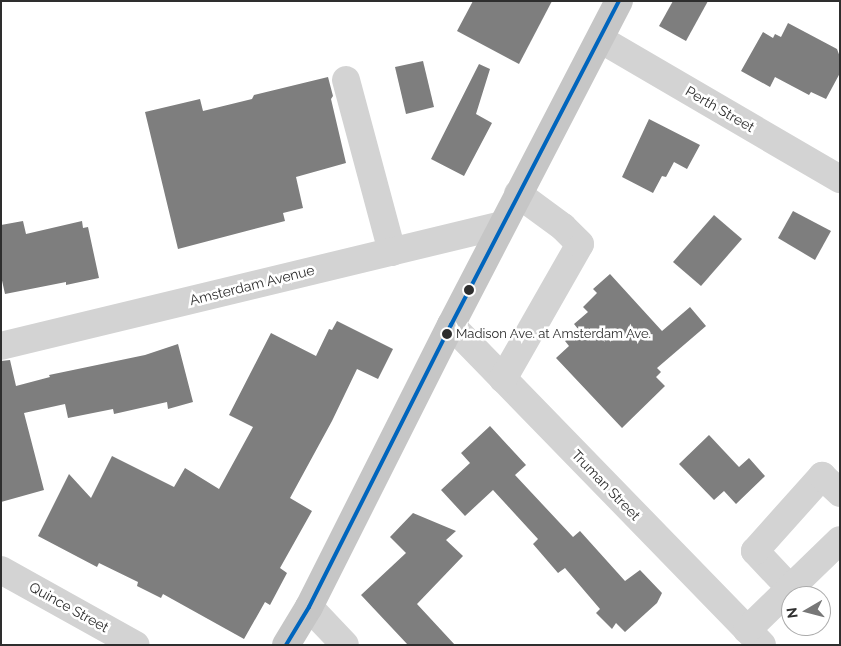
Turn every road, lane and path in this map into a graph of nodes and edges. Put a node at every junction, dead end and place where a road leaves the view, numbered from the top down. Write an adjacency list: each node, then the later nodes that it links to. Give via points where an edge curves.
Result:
1 (619, 1): 2 (main road)
2 (600, 39): 4 (street, Perth Street); 5 (main road)
3 (346, 80): 7 (street)
4 (840, 180)
5 (518, 194): 6 (main road); 10 (street, via 580,244)
6 (502, 225): 7 (street, Amsterdam Avenue); 8 (main road)
7 (392, 252): 9 (street, Amsterdam Avenue)
8 (451, 325): 10 (street, Truman Street); 17 (main road)
9 (1, 346)
10 (503, 379): 18 (street, Truman Street)
11 (840, 493): 14 (street, via 822,476 755,551)
12 (840, 540): 15 (street)
13 (1, 570): 19 (street, Quince Street)
14 (788, 586)
15 (792, 586)
16 (781, 601): 18 (street)
17 (309, 607): 20 (main road); 21 (street)
18 (755, 637)
19 (136, 645)
20 (286, 645)
21 (345, 645)

